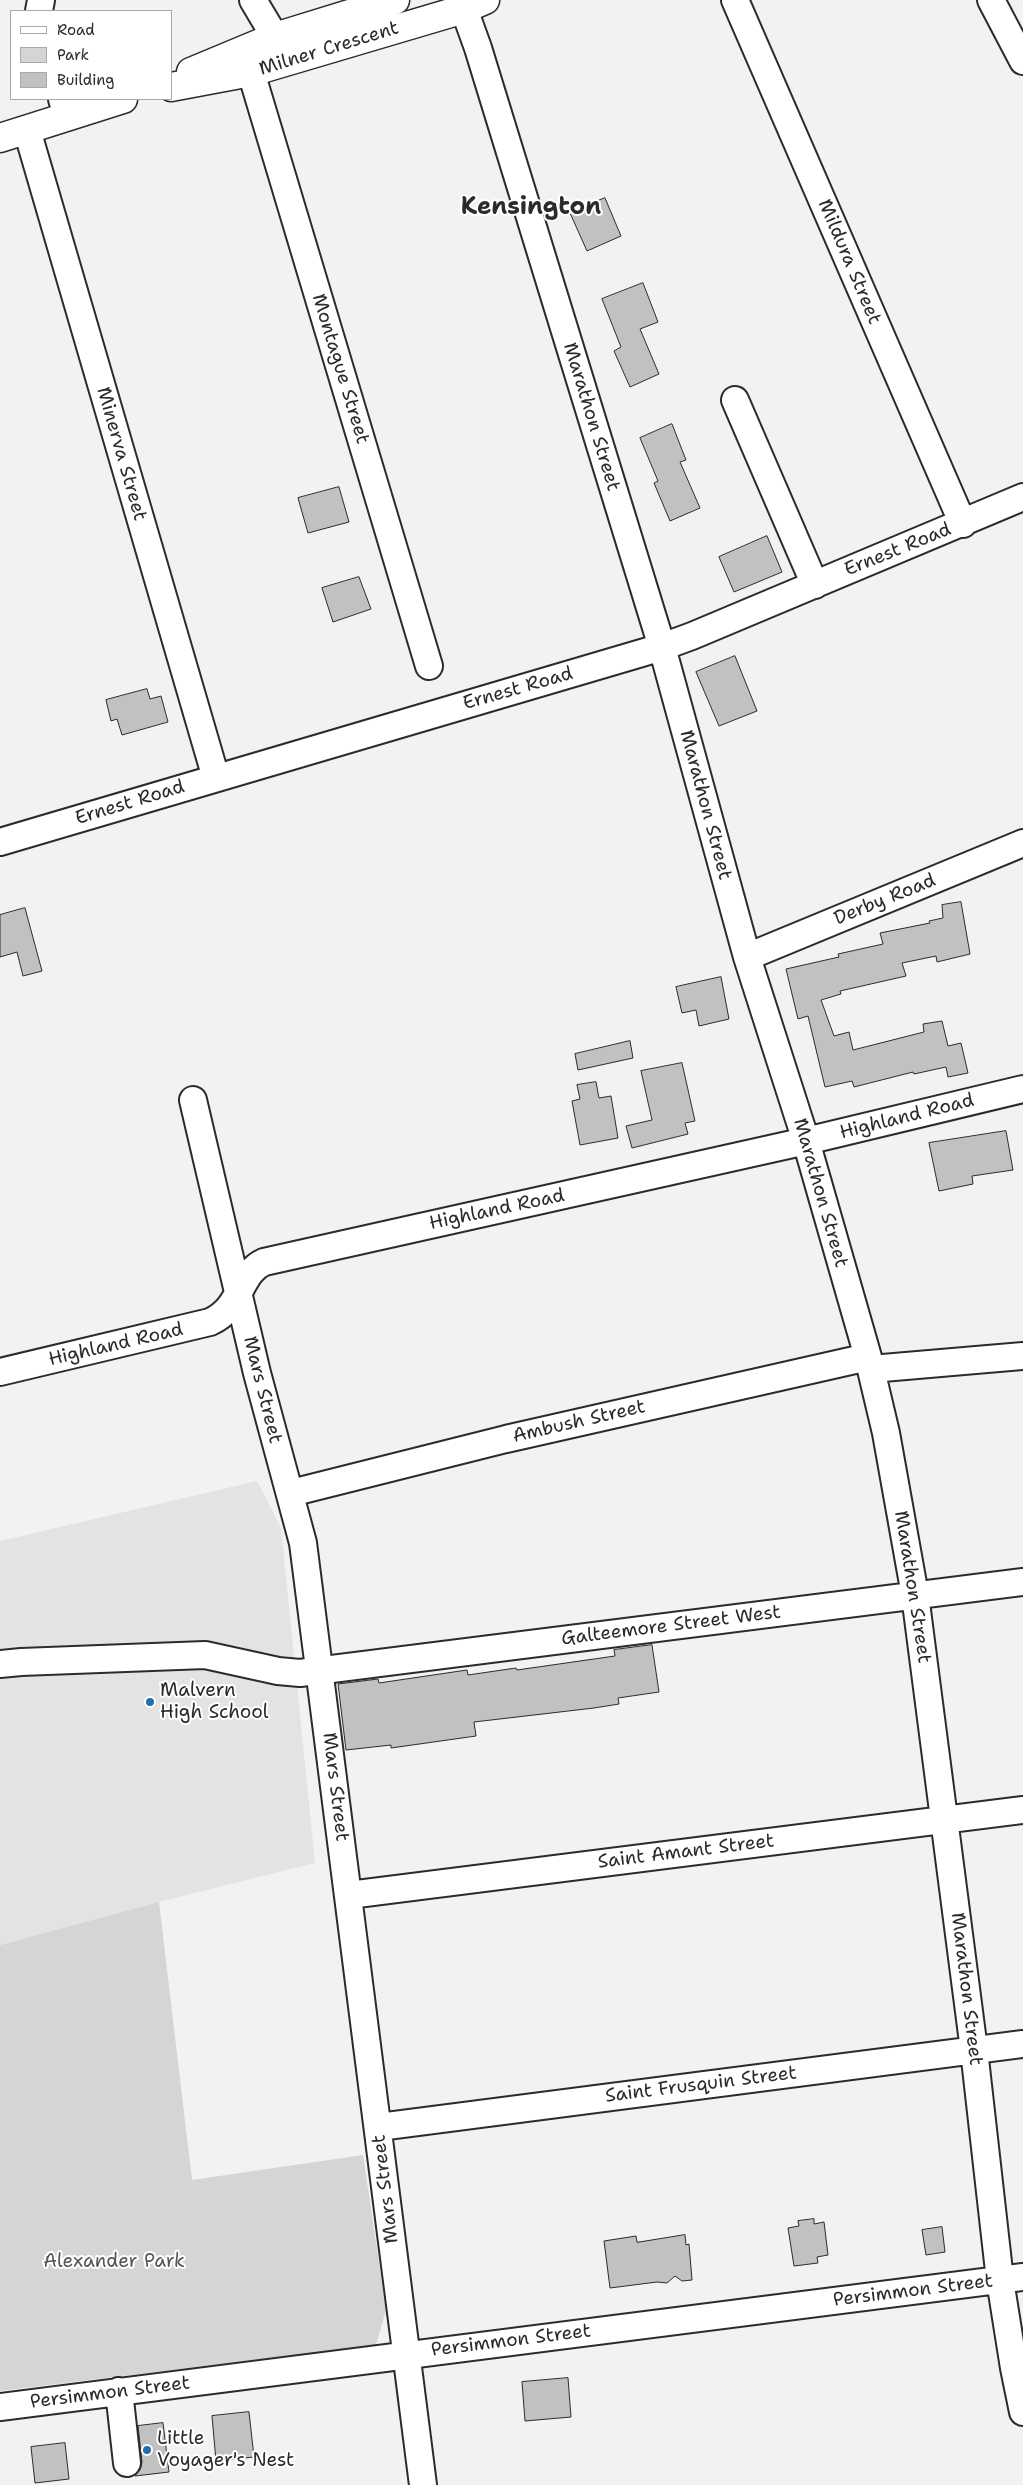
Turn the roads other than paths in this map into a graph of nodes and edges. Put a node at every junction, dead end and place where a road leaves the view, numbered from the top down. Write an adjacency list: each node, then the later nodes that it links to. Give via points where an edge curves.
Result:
1 (253, 0): 6 (street)
2 (395, 0): 6 (main road)
3 (736, 0): 17 (street, Mildura Street)
4 (991, 0): 7 (street)
5 (468, 3): 8 (main road, Milner Crescent); 19 (street, Marathon Street, via 481,57)
6 (275, 37): 9 (main road)
7 (1023, 61)
8 (251, 72): 10 (main road, Milner Crescent); 20 (street, Montague Street)
9 (172, 80)
10 (172, 88)
11 (116, 100): 12 (main road)
12 (64, 107): 13 (main road)
13 (27, 130): 14 (main road); 21 (street, Minerva Street)
14 (0, 138)
15 (735, 400): 18 (street)
16 (1023, 497): 17 (street, Ernest Road)
17 (963, 524): 18 (street, Ernest Road)
18 (815, 585): 19 (street, Ernest Road)
19 (662, 646): 21 (street, Ernest Road); 24 (street, Marathon Street)
20 (429, 666)
21 (216, 778): 22 (street, Ernest Road)
22 (0, 842)
23 (1023, 843): 24 (street, Derby Road)
24 (747, 957): 27 (street, Marathon Street)
25 (1023, 1089): 27 (street, Highland Road)
26 (193, 1100): 28 (street, Mars Street)
27 (806, 1141): 28 (street, Highland Road, via 264,1262 252,1270); 30 (street, Marathon Street)
28 (239, 1295): 31 (street, Highland Road, via 225,1314 210,1322); 32 (street, Mars Street)
29 (1023, 1356): 30 (street, Ambush Street)
30 (869, 1363): 32 (street, Ambush Street, via 506,1439); 34 (street, Marathon Street, via 888,1443)
31 (0, 1372)
32 (291, 1493): 36 (street, Mars Street, via 303,1543)
33 (1023, 1582): 34 (street, Galteemore Street West)
34 (915, 1595): 36 (street, Galteemore Street West); 38 (street, Marathon Street)
35 (0, 1664): 36 (street, Galteemore Street West, via 191,1654 278,1671 300,1673)
36 (320, 1669): 39 (street, Mars Street)
37 (1023, 1810): 38 (street, Saint Amant Street)
38 (944, 1820): 39 (street, Saint Amant Street); 41 (street, Marathon Street)
39 (349, 1895): 42 (street, Mars Street)
40 (1023, 2044): 41 (street, Saint Frusquin Street)
41 (974, 2050): 42 (street, Saint Frusquin Street); 43 (street, Marathon Street)
42 (378, 2127): 44 (street, Mars Street)
43 (1012, 2279): 44 (street, Persimmon Street); 47 (street, Marathon Street, via 1014,2368)
44 (405, 2355): 45 (street, Persimmon Street); 49 (street, Mars Street)
45 (119, 2392): 46 (street, Persimmon Street); 48 (street)
46 (0, 2407)
47 (1023, 2412)
48 (127, 2463)
49 (423, 2485)

